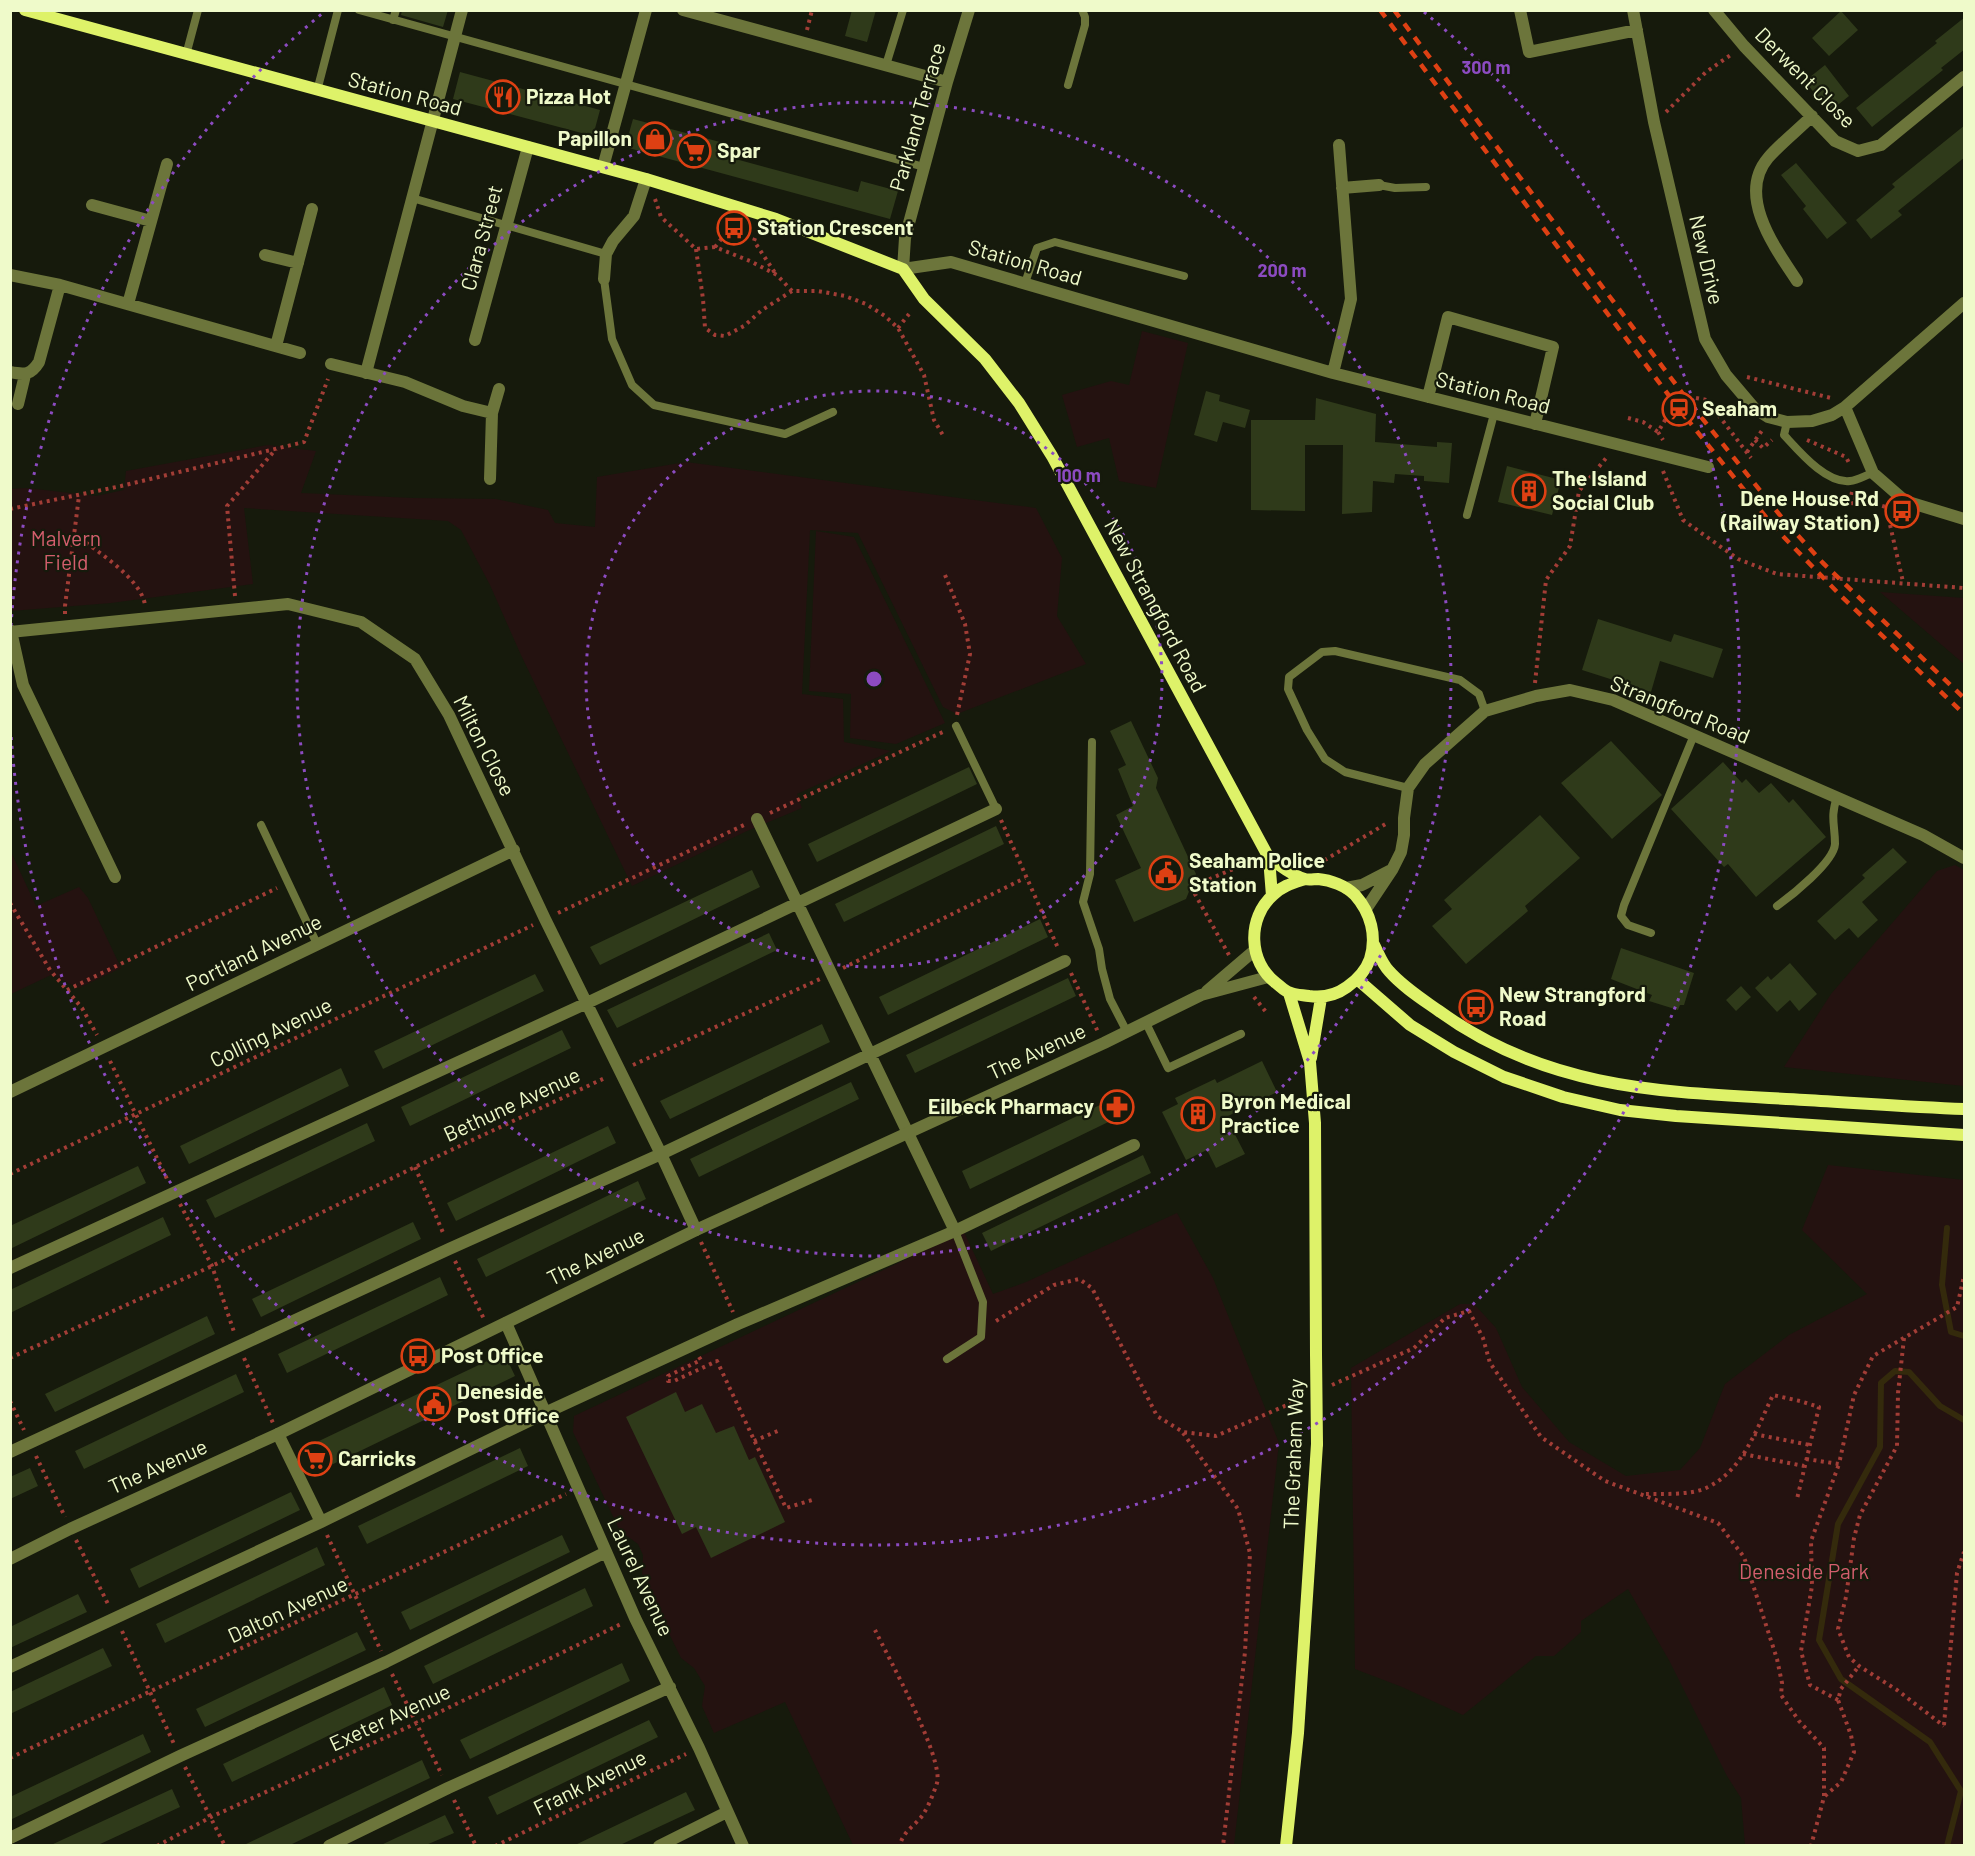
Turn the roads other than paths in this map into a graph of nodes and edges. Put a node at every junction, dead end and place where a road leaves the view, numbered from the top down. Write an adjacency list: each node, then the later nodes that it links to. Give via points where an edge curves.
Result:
1 (198, 10): 19 (lane)
2 (338, 10): 25 (lane)
3 (359, 10): 15 (lane)
4 (462, 10): 18 (street)
5 (646, 10): 23 (street)
6 (683, 10): 16 (street)
7 (730, 10): 16 (lane)
8 (903, 10): 20 (lane)
9 (969, 10): 22 (street, Parkland Terrace)
10 (1082, 10): 24 (lane, via 1085,25)
11 (1520, 10): 17 (street, via 1529,52)
12 (1633, 10): 17 (street, New Drive)
13 (1714, 10): 26 (street, Derwent Close)
14 (31, 11): 19 (main road, Station Road)
15 (394, 15): 18 (lane)
16 (727, 23): 20 (street)
17 (1637, 30): 69 (street, New Drive, via 1654,122 1705,339 1731,381 1754,408)
18 (455, 36): 23 (lane); 27 (street)
19 (186, 55): 25 (main road, Station Road)
20 (886, 65): 22 (street)
21 (1965, 77): 26 (street, Derwent Close, via 1881,145 1858,151 1835,141)
22 (947, 82): 32 (street, Parkland Terrace)
23 (626, 83): 31 (street); 32 (lane)
24 (1068, 85)
25 (316, 91): 27 (main road, Station Road)
26 (1812, 116): 49 (street, via 1767,159 1757,180 1759,212 1775,248)
27 (432, 122): 29 (main road, Station Road); 37 (street)
28 (1339, 145): 36 (street)
29 (528, 147): 31 (main road, Station Road); 41 (street, Clara Street)
30 (167, 164): 40 (street)
31 (603, 167): 33 (main road, Station Road)
32 (924, 167): 45 (street, Parkland Terrace, via 905,238)
33 (646, 179): 42 (street, via 634,216); 45 (main road, Station Road, via 776,219)
34 (1379, 185): 35 (lane); 36 (street)
35 (1426, 187)
36 (1342, 188): 60 (street, via 1351,299)
37 (412, 198): 41 (lane); 59 (street)
38 (92, 205): 40 (street)
39 (312, 209): 44 (street)
40 (151, 221): 53 (street)
41 (506, 225): 42 (lane); 54 (street, Clara Street)
42 (606, 254): 48 (street)
43 (265, 255): 44 (street)
44 (298, 263): 55 (street)
45 (903, 269): 50 (street, Station Road, via 951,262); 87 (main road, New Strangford Road, via 924,299 985,359 1052,456)
46 (10, 274): 51 (street)
47 (1184, 276): 50 (lane, via 1055,242 1037,248)
48 (604, 279): 66 (lane, via 612,339 632,385 654,405 785,434)
49 (1797, 281)
50 (1025, 283): 60 (street, Station Road)
51 (60, 285): 53 (street); 61 (street, via 39,362)
52 (1965, 303): 65 (street, New Drive)
53 (128, 304): 55 (street)
54 (475, 340)
55 (276, 346): 56 (street)
56 (300, 353)
57 (331, 364): 59 (street)
58 (10, 372): 61 (street)
59 (366, 373): 67 (street, via 405,382 463,406)
60 (1333, 373): 63 (street, Station Road)
61 (25, 375): 64 (street)
62 (499, 388): 67 (street)
63 (1428, 397): 68 (street, Station Road); 70 (street, via 1448,317 1553,347)
64 (18, 404)
65 (1845, 407): 69 (street, New Drive, via 1812,421); 72 (street)
66 (833, 412)
67 (492, 413): 73 (street)
68 (1494, 414): 70 (street, Station Road); 74 (lane)
69 (1786, 422): 72 (lane, via 1784,435 1813,466 1834,478 1850,481)
70 (1535, 424): 71 (street, Station Road)
71 (1708, 467)
72 (1873, 473): 75 (street, via 1905,501)
73 (490, 479)
74 (1467, 515)
75 (1965, 519)
76 (11, 632): 86 (street, Milton Close, via 288,604 361,622 415,659 449,715); 91 (street, via 23,685)
77 (1485, 711): 79 (street, Strangford Road, via 1570,690 1613,700); 81 (street, Strangford Road, via 1425,764); 81 (lane, via 1479,694 1460,680 1335,651 1322,652 1289,677 1288,689 1325,759 1345,772)
78 (956, 726): 83 (lane)
79 (1694, 735): 82 (street, Strangford Road); 97 (lane, via 1621,916 1628,925)
80 (1092, 742): 109 (lane, via 1090,873 1083,902 1110,999)
81 (1408, 788): 89 (street, Strangford Road, via 1401,852)
82 (1838, 797): 88 (street, Strangford Road); 95 (lane, via 1832,813 1835,847 1813,876)
83 (996, 809): 94 (street)
84 (757, 819): 94 (street)
85 (261, 825): 98 (lane)
86 (514, 850): 98 (street, Portland Avenue); 107 (street, Milton Close)
87 (1269, 858): 90 (main road, New Strangford Road, via 1290,873); 93 (main road, New Strangford Road)
88 (1965, 858)
89 (1392, 870): 92 (street, via 1362,885); 96 (street, Strangford Road)
90 (1308, 874): 92 (main road); 93 (main road)
91 (115, 877)
92 (1346, 888): 96 (main road)
93 (1272, 896): 100 (main road, via 1260,911 1254,930)
94 (798, 902): 107 (street); 111 (street)
95 (1776, 906)
96 (1366, 909): 99 (main road)
97 (1652, 933)
98 (317, 944): 113 (street, Portland Avenue)
99 (1373, 944): 103 (main road, via 1369,961); 114 (main road, via 1388,970 1453,1022 1505,1050 1589,1080 1681,1093)
100 (1255, 950): 102 (main road); 105 (street, The Avenue)
101 (1065, 961): 111 (street)
102 (1268, 977): 104 (main road); 105 (street, The Avenue)
103 (1357, 979): 106 (main road, via 1341,992); 116 (main road, via 1410,1025 1454,1052 1504,1077 1563,1097 1620,1110 1676,1116)
104 (1289, 993): 106 (main road); 112 (main road, The Graham Way)
105 (1201, 995): 108 (street, The Avenue)
106 (1321, 998): 112 (main road, The Graham Way)
107 (587, 1004): 118 (street, Milton Close); 121 (street)
108 (1146, 1023): 109 (street, The Avenue); 110 (lane, via 1168,1068)
109 (1127, 1032): 115 (street, The Avenue)
110 (1242, 1034)
111 (870, 1054): 115 (street); 118 (street)
112 (1310, 1062): 137 (main road, The Graham Way, bridge, via 1315,1123 1317,1444 1298,1733)
113 (10, 1092)
114 (1965, 1109)
115 (908, 1133): 119 (street, The Avenue); 120 (street)
116 (1965, 1135)
117 (1134, 1145): 120 (street)
118 (662, 1154): 119 (street, Milton Close); 126 (street)
119 (696, 1230): 122 (street, The Avenue)
120 (955, 1231): 123 (lane, via 983,1302 982,1324 981,1337); 124 (street, via 738,1324)
121 (10, 1268)
122 (506, 1323): 124 (street, Laurel Avenue); 125 (street, The Avenue)
123 (948, 1359)
124 (545, 1413): 127 (street); 128 (street, Laurel Avenue)
125 (278, 1434): 127 (street); 129 (street, The Avenue)
126 (10, 1452)
127 (321, 1521): 130 (street)
128 (606, 1552): 131 (street, Laurel Avenue); 133 (street, via 386,1662)
129 (10, 1559)
130 (10, 1666)
131 (670, 1688): 132 (street, Laurel Avenue); 134 (street)
132 (727, 1812): 135 (street); 136 (street, Laurel Avenue)
133 (10, 1838)
134 (329, 1845)
135 (659, 1845)
136 (743, 1845)
137 (1286, 1845)

